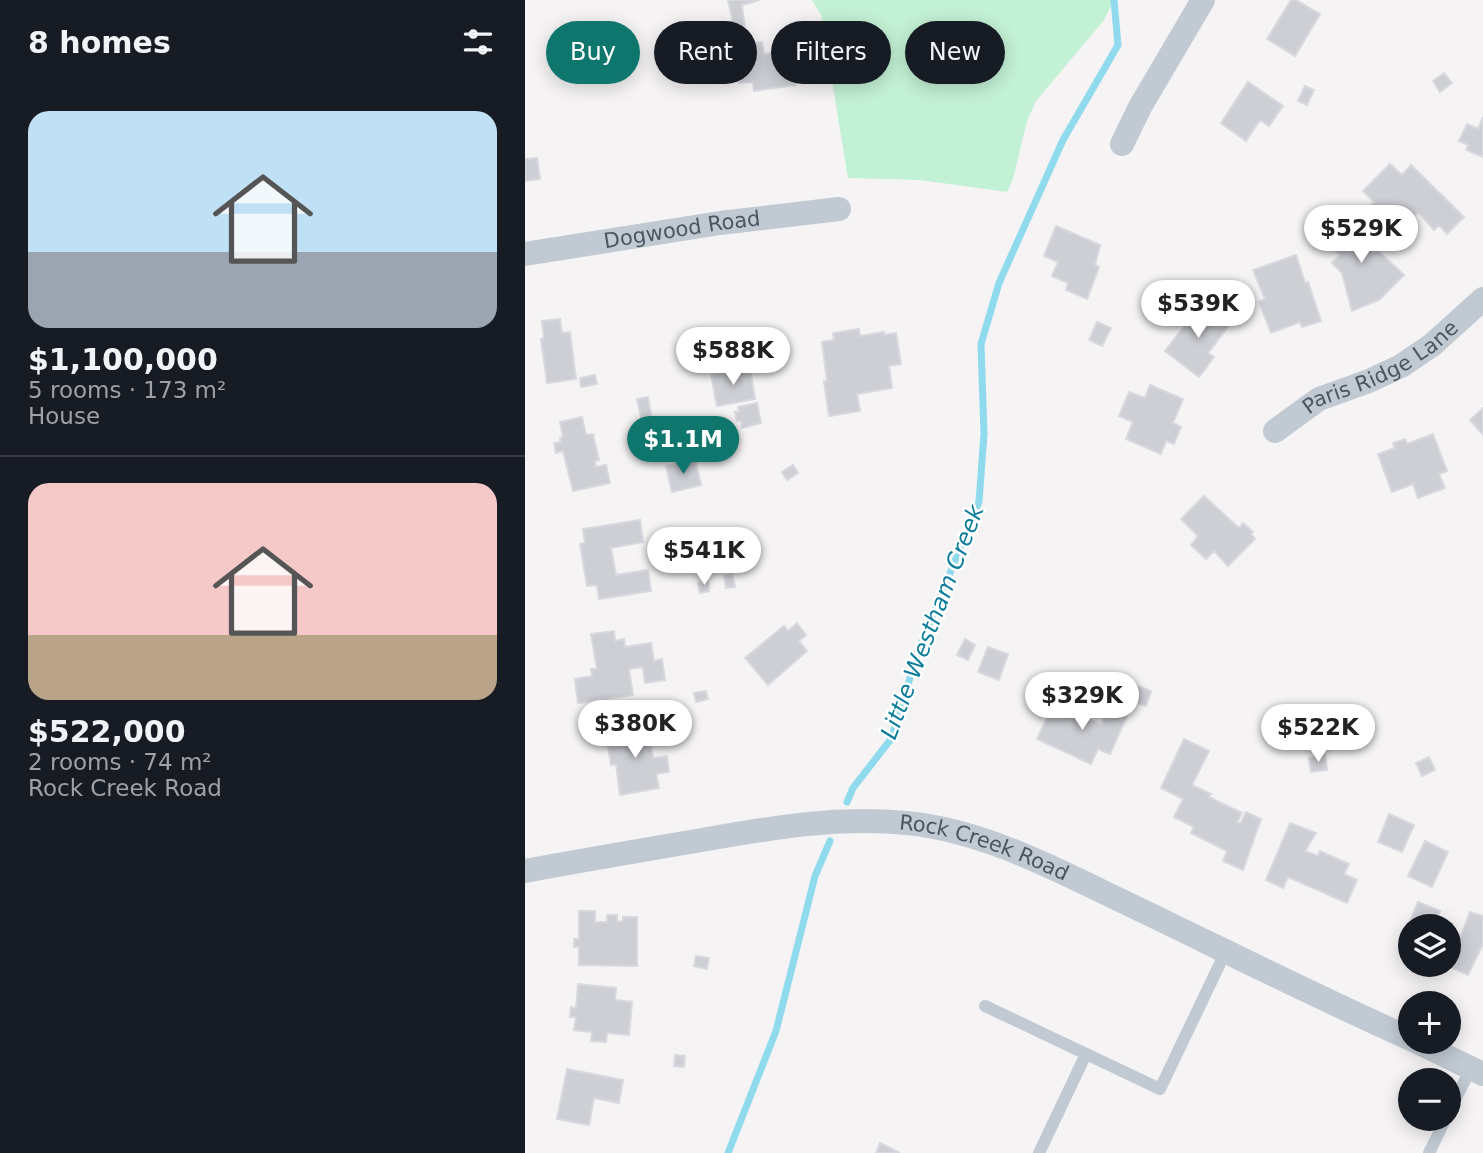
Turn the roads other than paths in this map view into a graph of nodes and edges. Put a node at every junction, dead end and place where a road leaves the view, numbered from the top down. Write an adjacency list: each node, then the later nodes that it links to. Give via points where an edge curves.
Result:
1 (1203, 0): 2 (street)
2 (1122, 144)
3 (839, 209): 4 (street, Dogwood Road)
4 (525, 254)
5 (1483, 299): 6 (street, Paris Ridge Lane, via 1401,366 1319,399)
6 (1275, 431)
7 (525, 871): 8 (street, Rock Creek Road, via 784,826 852,820 908,823 985,839)
8 (1226, 951): 10 (street, Rock Creek Road); 11 (lane, via 1160,1089)
9 (985, 1006): 11 (lane)
10 (1398, 1033)
11 (1086, 1054): 16 (lane)
12 (1442, 1054): 13 (street, Rock Creek Road)
13 (1477, 1071): 14 (lane)
14 (1461, 1094)
15 (1440, 1131): 17 (lane)
16 (1039, 1153)
17 (1429, 1153)

